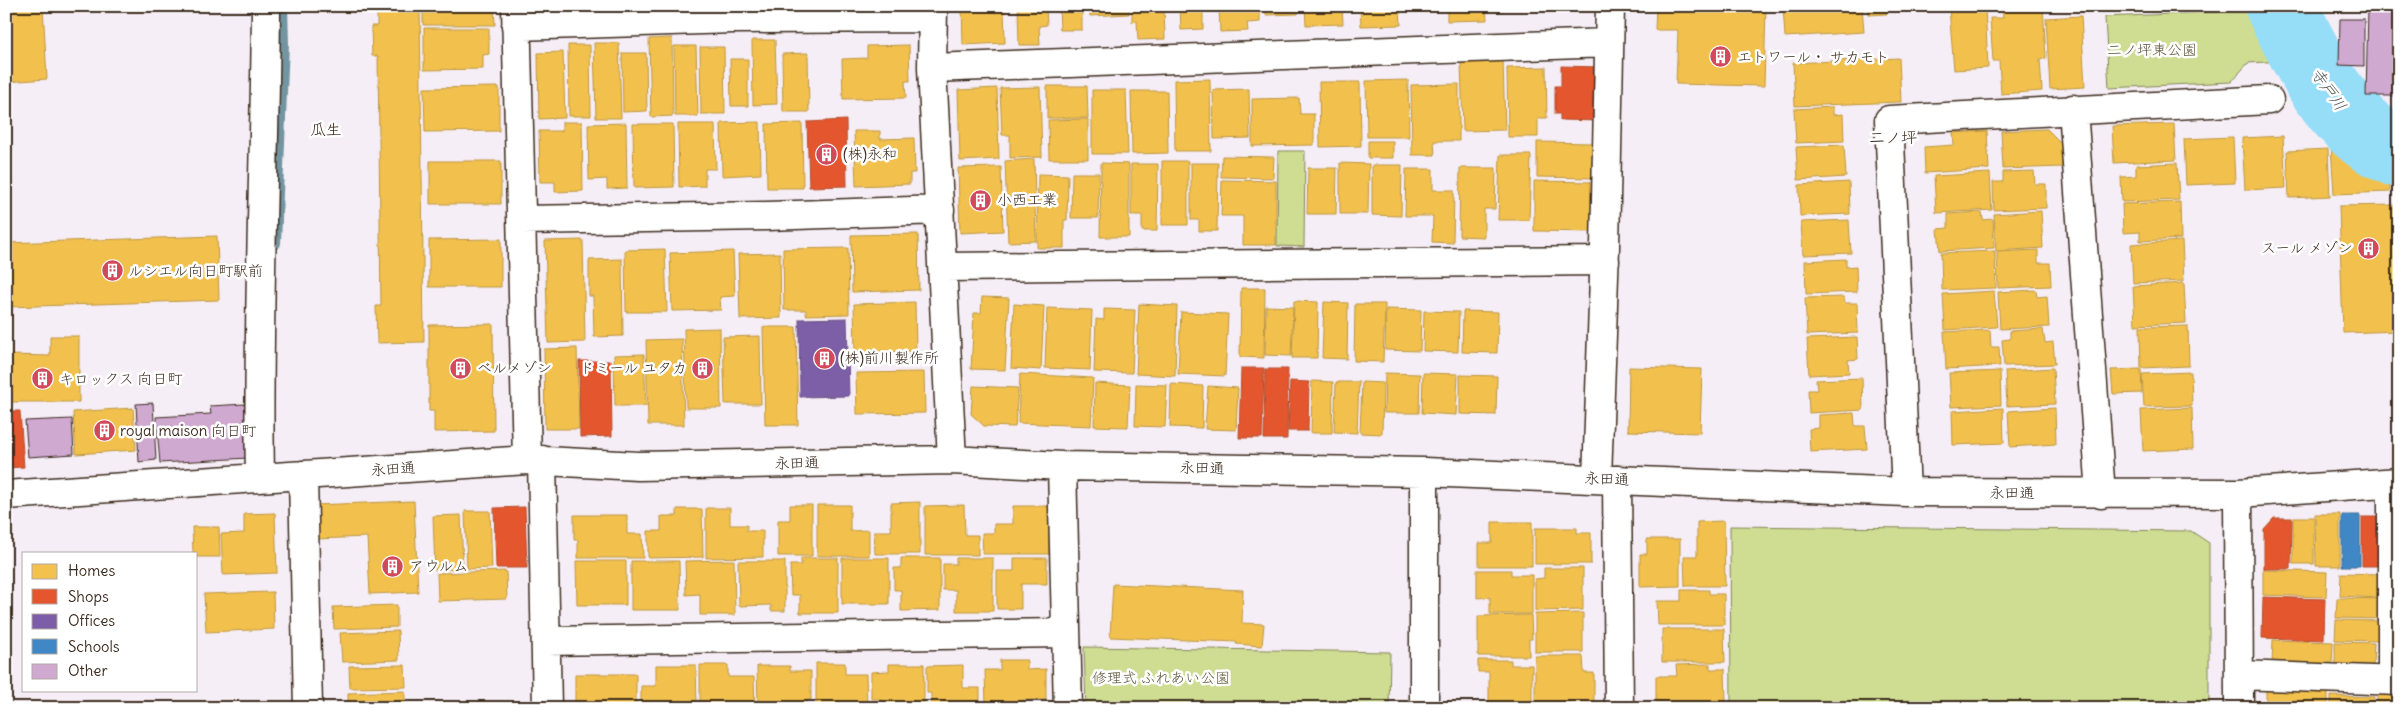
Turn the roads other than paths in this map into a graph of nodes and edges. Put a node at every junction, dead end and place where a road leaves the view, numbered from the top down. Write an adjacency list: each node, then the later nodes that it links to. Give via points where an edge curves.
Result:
1 (266, 6): 18 (street, via 258,372)
2 (1610, 6): 5 (street)
3 (933, 12): 4 (street, via 733,19); 6 (street)
4 (516, 16): 10 (street)
5 (1609, 43): 6 (street); 11 (street)
6 (932, 68): 9 (street)
7 (2269, 100): 8 (street)
8 (2073, 109): 21 (street, via 1889,120); 23 (street)
9 (940, 210): 10 (street); 12 (street)
10 (522, 220): 13 (street)
11 (1605, 262): 12 (street); 19 (street)
12 (944, 267): 14 (street)
13 (534, 460): 14 (street, 永田通, via 638,466); 17 (street, 永田通); 26 (street)
14 (952, 460): 15 (street, 永田通)
15 (1062, 466): 16 (street, 永田通); 25 (street)
16 (1424, 472): 19 (street, 永田通); 32 (street)
17 (303, 475): 18 (street, 永田通); 29 (street)
18 (260, 478): 24 (street, 永田通)
19 (1607, 479): 21 (street, 永田通); 33 (street)
20 (2396, 483): 22 (street, 永田通); 28 (street)
21 (1906, 492): 23 (street, 永田通)
22 (2238, 493): 23 (street, 永田通); 27 (street)
23 (2101, 494)
24 (6, 495)
25 (1066, 633): 26 (street); 31 (street)
26 (546, 642): 30 (street)
27 (2239, 675): 28 (street); 34 (street)
28 (2396, 681)
29 (308, 708)
30 (546, 708)
31 (1068, 708)
32 (1424, 708)
33 (1618, 708)
34 (2239, 708)

